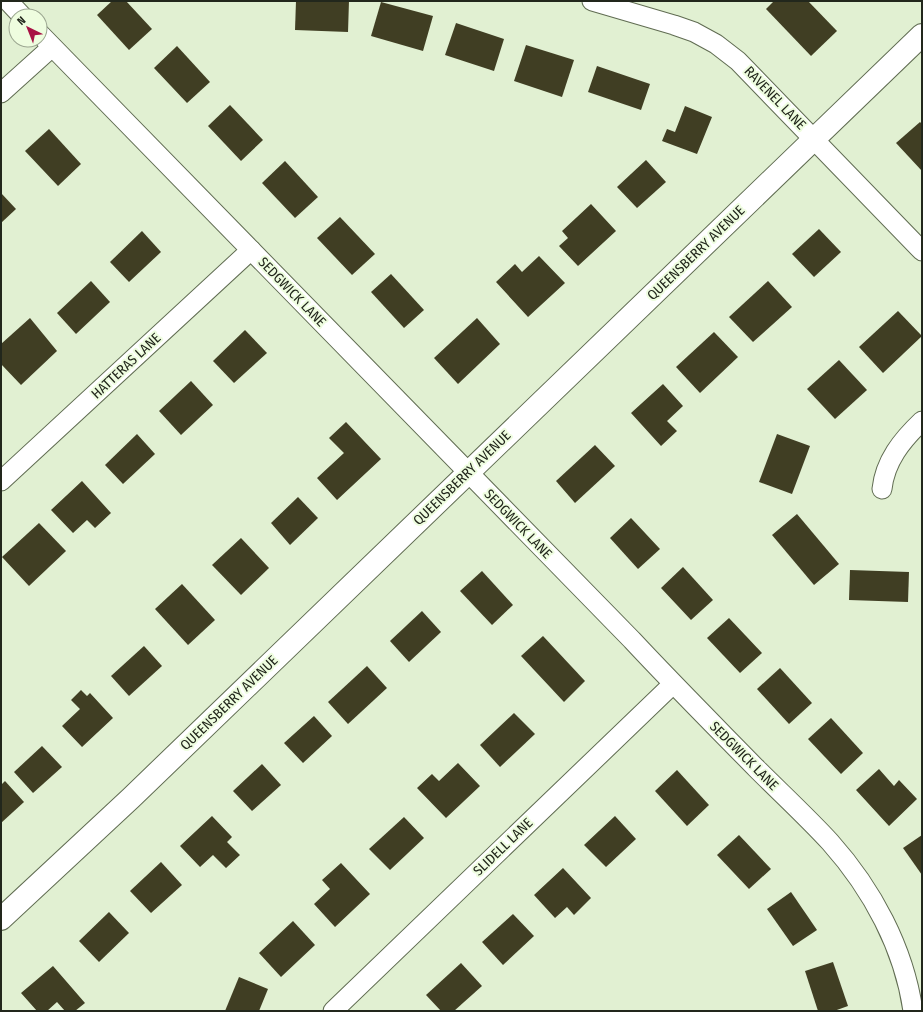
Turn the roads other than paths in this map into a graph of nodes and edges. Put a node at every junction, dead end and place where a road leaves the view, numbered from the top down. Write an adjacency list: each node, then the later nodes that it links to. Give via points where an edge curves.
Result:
1 (592, 1): 6 (street, RAVENEL LANE, via 674,25 716,44 738,60)
2 (922, 35): 6 (street, QUEENSBERRY AVENUE)
3 (48, 42): 7 (street, SEDGWICK LANE)
4 (39, 48): 5 (street)
5 (1, 94)
6 (814, 138): 8 (street, RAVENEL LANE); 10 (street, QUEENSBERRY AVENUE)
7 (251, 250): 10 (street, SEDGWICK LANE); 11 (street, HATTERAS LANE)
8 (922, 251)
9 (922, 421): 12 (street, via 905,438 891,459)
10 (468, 472): 13 (street, SEDGWICK LANE); 14 (street, QUEENSBERRY AVENUE, via 131,798)
11 (1, 481)
12 (882, 489)
13 (673, 684): 15 (street, SLIDELL LANE); 16 (street, SEDGWICK LANE, via 830,842 862,884 887,926 898,951)
14 (1, 919)
15 (333, 1011)
16 (913, 1011)

